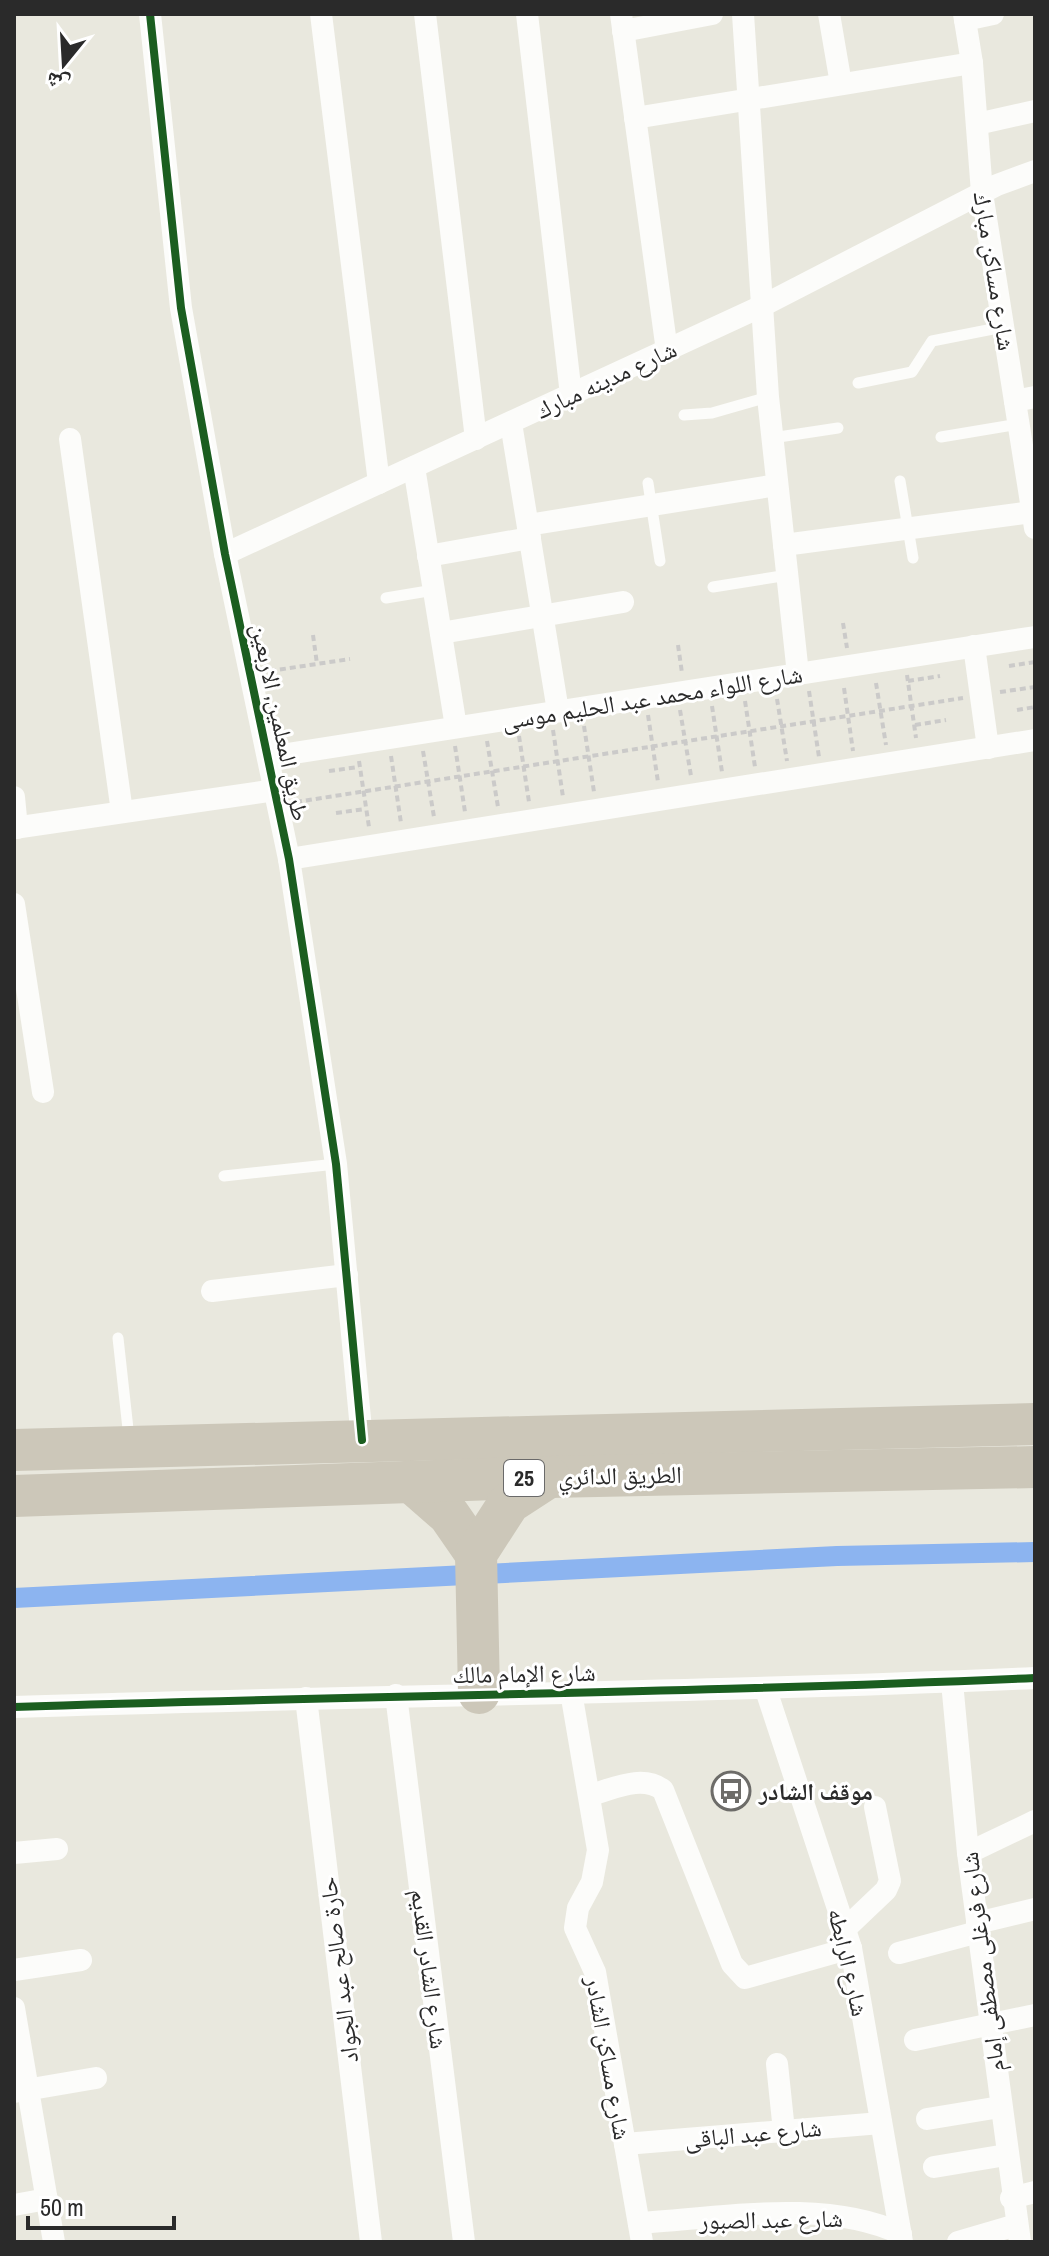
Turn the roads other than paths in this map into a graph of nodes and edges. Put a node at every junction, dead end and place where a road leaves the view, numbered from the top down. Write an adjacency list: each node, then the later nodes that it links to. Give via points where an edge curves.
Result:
1 (150, 14): 44 (street, طريق المعلمين, الاربعين, via 181,308)
2 (321, 14): 36 (street)
3 (425, 14): 33 (street)
4 (527, 14): 23 (street)
5 (712, 14): 10 (street)
6 (743, 14): 13 (street)
7 (829, 14): 12 (street)
8 (993, 14): 9 (street)
9 (964, 17): 11 (street, شارع مساكن مبارك)
10 (622, 23): 15 (street)
11 (972, 63): 12 (street); 16 (street, شارع مساكن مبارك)
12 (841, 84): 13 (street)
13 (749, 99): 15 (street); 19 (street)
14 (1035, 111): 16 (street)
15 (635, 118): 21 (street)
16 (977, 124): 18 (street, شارع مساكن مبارك)
17 (1035, 171): 18 (street, شارع مدينه مبارك)
18 (982, 193): 19 (street, شارع مدينه مبارك); 20 (street, شارع مساكن مبارك)
19 (762, 306): 21 (street, شارع مدينه مبارك); 24 (street)
20 (1003, 327): 22 (lane, via 932,341 912,372); 25 (street, شارع مساكن مبارك)
21 (667, 351): 23 (street, شارع مدينه مبارك)
22 (858, 383)
23 (571, 395): 27 (street, شارع مدينه مبارك)
24 (768, 397): 26 (lane); 31 (street)
25 (1025, 399): 28 (street, شارع مساكن مبارك)
26 (684, 415)
27 (511, 423): 33 (street, شارع مدينه مبارك); 42 (street)
28 (1019, 424): 30 (lane); 40 (street, شارع مساكن مبارك)
29 (838, 428): 31 (lane)
30 (941, 437)
31 (772, 438): 38 (street)
32 (70, 439): 65 (street)
33 (476, 439): 34 (street, شارع مدينه مبارك)
34 (414, 467): 36 (street, شارع مدينه مبارك); 45 (street)
35 (900, 481): 41 (lane)
36 (379, 483): 44 (street, شارع مدينه مبارك)
37 (648, 483): 39 (lane)
38 (777, 485): 39 (street); 43 (street)
39 (651, 505): 42 (street); 47 (lane)
40 (1034, 520): 41 (street)
41 (908, 529): 43 (street); 46 (lane)
42 (529, 531): 45 (street); 53 (street)
43 (784, 545): 48 (street)
44 (225, 554): 62 (street, طريق المعلمين, الاربعين)
45 (428, 556): 50 (street)
46 (913, 558)
47 (660, 561)
48 (788, 575): 49 (lane); 57 (street)
49 (713, 587)
50 (434, 590): 51 (lane); 54 (street)
51 (386, 598)
52 (623, 602): 53 (street)
53 (542, 615): 54 (street); 58 (street)
54 (441, 633): 59 (street)
55 (1035, 637): 56 (street, شارع اللواء محمد عبد الحليم موسى)
56 (974, 646): 57 (street, شارع اللواء محمد عبد الحليم موسى); 61 (street)
57 (802, 673): 58 (street, شارع اللواء محمد عبد الحليم موسى)
58 (554, 712): 59 (street, شارع اللواء محمد عبد الحليم موسى)
59 (454, 727): 62 (street, شارع اللواء محمد عبد الحليم موسى)
60 (1035, 740): 61 (street)
61 (988, 748): 67 (street)
62 (268, 757): 64 (street, طريق المعلمين, الاربعين)
63 (14, 797): 66 (street)
64 (276, 797): 65 (street); 67 (street, طريق المعلمين, الاربعين)
65 (122, 812): 66 (street)
66 (15, 828)
67 (289, 859): 70 (street, طريق المعلمين, الاربعين)
68 (14, 904): 69 (street)
69 (43, 1092)
70 (336, 1164): 71 (lane); 72 (street, طريق المعلمين, الاربعين)
71 (224, 1176)
72 (347, 1275): 73 (street); 76 (street, طريق المعلمين, الاربعين)
73 (212, 1291)
74 (118, 1338): 77 (lane)
75 (1035, 1424): 76 (highway, الطريق الدائري / 25)
76 (362, 1440): 77 (highway, الطريق الدائري / 25)
77 (130, 1446): 78 (highway, الطريق الدائري / 25)
78 (14, 1450)
79 (1035, 1467): 80 (highway, الطريق الدائري / 25)
80 (549, 1477): 81 (highway, الطريق الدائري / 25); 83 (highway, via 509,1503)
81 (410, 1481): 82 (highway, الطريق الدائري / 25); 83 (highway, via 449,1515)
82 (14, 1496)
83 (476, 1554): 88 (highway)
84 (1035, 1678): 85 (street, شارع الإمام مالك)
85 (952, 1682): 86 (street, شارع الإمام مالك); 97 (street, شارع فرغلى مصطفى إمام)
86 (766, 1690): 87 (street, شارع الإمام مالك); 100 (street, شارع الرابطه)
87 (571, 1692): 88 (street, شارع الإمام مالك); 92 (street, شارع مساكن الشادر)
88 (479, 1693): 89 (street, شارع الإمام مالك)
89 (396, 1695): 90 (street, شارع الإمام مالك); 127 (street, شارع الشادر القديم)
90 (306, 1698): 91 (street, شارع الإمام مالك); 126 (street, حارة صالح عبد الجواد)
91 (14, 1707)
92 (590, 1795): 100 (street, via 641,1782 663,1790 732,1964 745,1978); 115 (street, شارع مساكن الشادر, via 597,1861 575,1928 595,1972)
93 (875, 1807): 100 (street, via 890,1881)
94 (1035, 1821): 97 (street)
95 (57, 1849): 96 (street)
96 (14, 1853)
97 (968, 1853): 99 (street, شارع فرغلى مصطفى إمام)
98 (1035, 1909): 99 (street)
99 (978, 1928): 101 (street); 106 (street, شارع فرغلى مصطفى إمام)
100 (848, 1939): 113 (street, شارع الرابطه)
101 (899, 1953)
102 (81, 1960): 103 (street)
103 (14, 1970)
104 (14, 2008): 110 (street)
105 (1035, 2015): 106 (street)
106 (989, 2023): 107 (street); 111 (street, شارع فرغلى مصطفى إمام)
107 (915, 2040)
108 (777, 2064): 114 (street)
109 (96, 2078): 110 (street)
110 (21, 2091): 120 (street)
111 (1000, 2107): 112 (street); 116 (street, شارع فرغلى مصطفى إمام)
112 (927, 2119)
113 (881, 2123): 114 (street, شارع عبد الباقى); 124 (street, شارع الرابطه)
114 (784, 2131): 115 (street, شارع عبد الباقى)
115 (625, 2144): 122 (street, شارع مساكن الشادر)
116 (1006, 2155): 117 (street); 119 (street, شارع فرغلى مصطفى إمام)
117 (934, 2167)
118 (1035, 2192): 119 (street)
119 (1011, 2198): 123 (street, شارع فرغلى مصطفى إمام)
120 (47, 2199): 121 (street); 125 (street)
121 (14, 2205)
122 (640, 2232): 124 (street, شارع عبد الصبور, via 823,2213 863,2219)
123 (1018, 2234): 128 (street)
124 (902, 2238)
125 (54, 2242)
126 (371, 2242)
127 (464, 2242)
128 (958, 2242)

